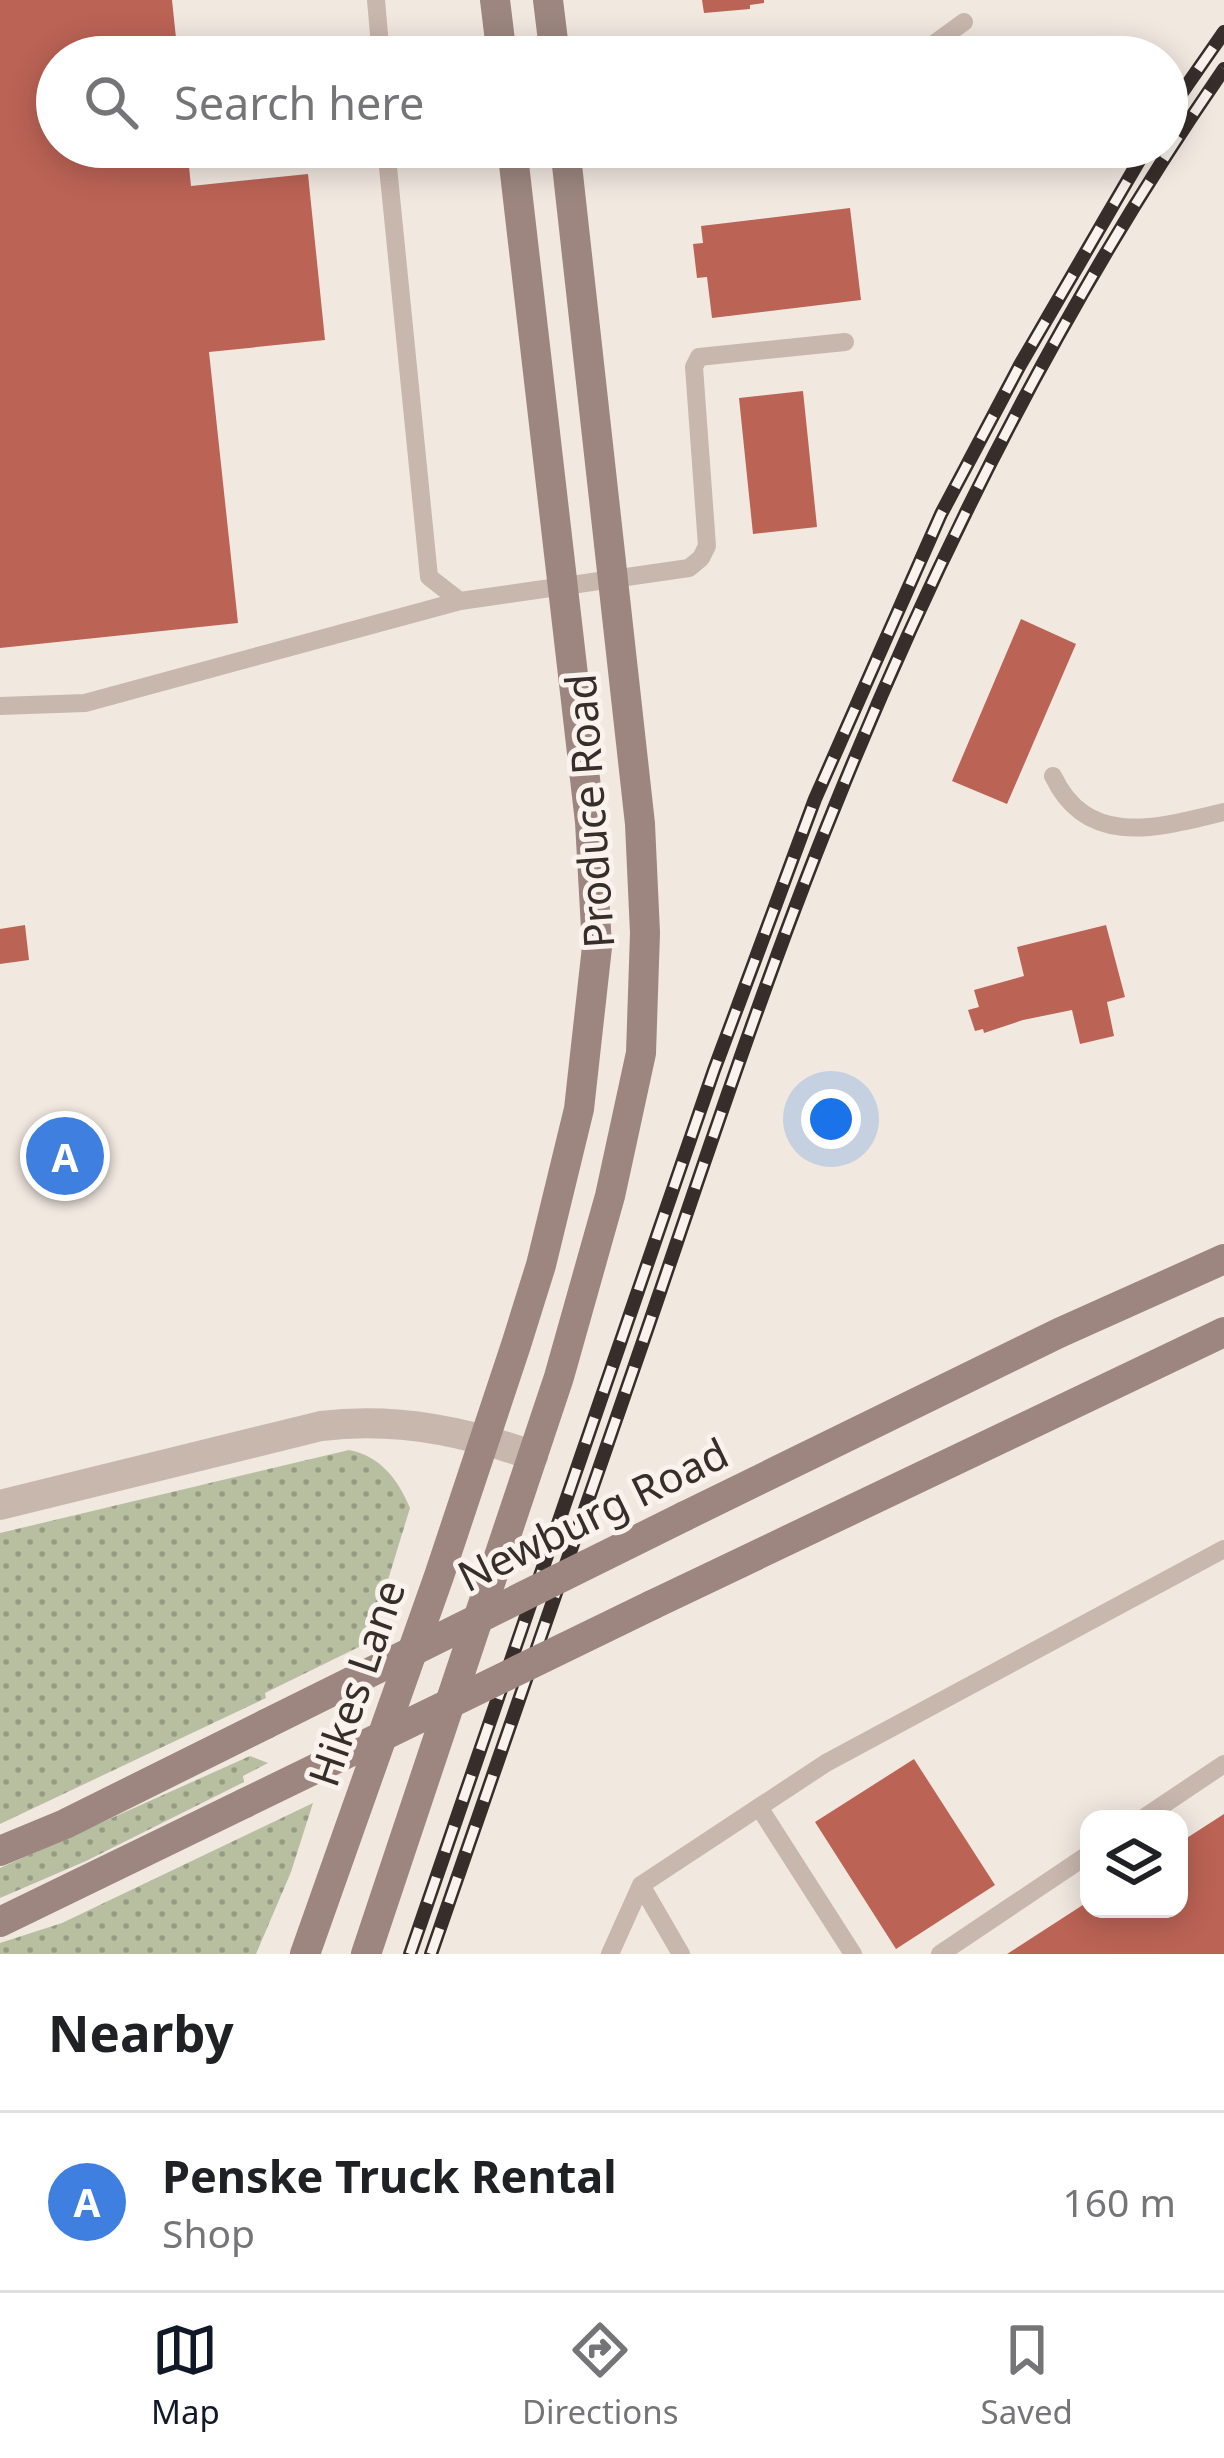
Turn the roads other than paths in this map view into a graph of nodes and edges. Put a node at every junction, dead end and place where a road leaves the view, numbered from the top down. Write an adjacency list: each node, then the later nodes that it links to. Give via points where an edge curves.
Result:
1 (376, 0): 5 (lane)
2 (496, 0): 6 (street)
3 (548, 0): 7 (street)
4 (964, 22): 8 (lane)
5 (379, 36)
6 (500, 36)
7 (552, 36)
8 (945, 36)
9 (388, 168): 15 (lane, via 429,577)
10 (514, 168): 14 (street, Produce Road)
11 (574, 168): 13 (street, Produce Road)
12 (845, 342): 13 (lane, via 699,358 707,546 688,568)
13 (613, 580): 14 (lane); 22 (street, Produce Road, via 640,824 641,1053 580,1309)
14 (564, 584): 15 (lane); 21 (street, Produce Road, via 597,947 568,1162)
15 (460, 601): 16 (lane, via 85,703)
16 (0, 706)
17 (1052, 776): 18 (lane, via 1065,802 1138,831)
18 (1224, 812)
19 (1224, 1259): 28 (street, Newburg Road, bridge)
20 (1224, 1332): 31 (street, bridge)
21 (485, 1438): 22 (street); 23 (street, via 364,1420); 32 (street, Hikes Lane)
22 (533, 1456): 33 (street)
23 (0, 1505)
24 (1224, 1549): 26 (lane)
25 (1224, 1764): 27 (lane)
26 (759, 1807): 30 (lane); 36 (lane)
27 (1155, 1810)
28 (0, 1851)
29 (1080, 1861): 37 (lane)
30 (641, 1885): 34 (lane); 35 (lane)
31 (0, 1922)
32 (304, 1954)
33 (366, 1954)
34 (610, 1954)
35 (682, 1954)
36 (853, 1954)
37 (940, 1954)

